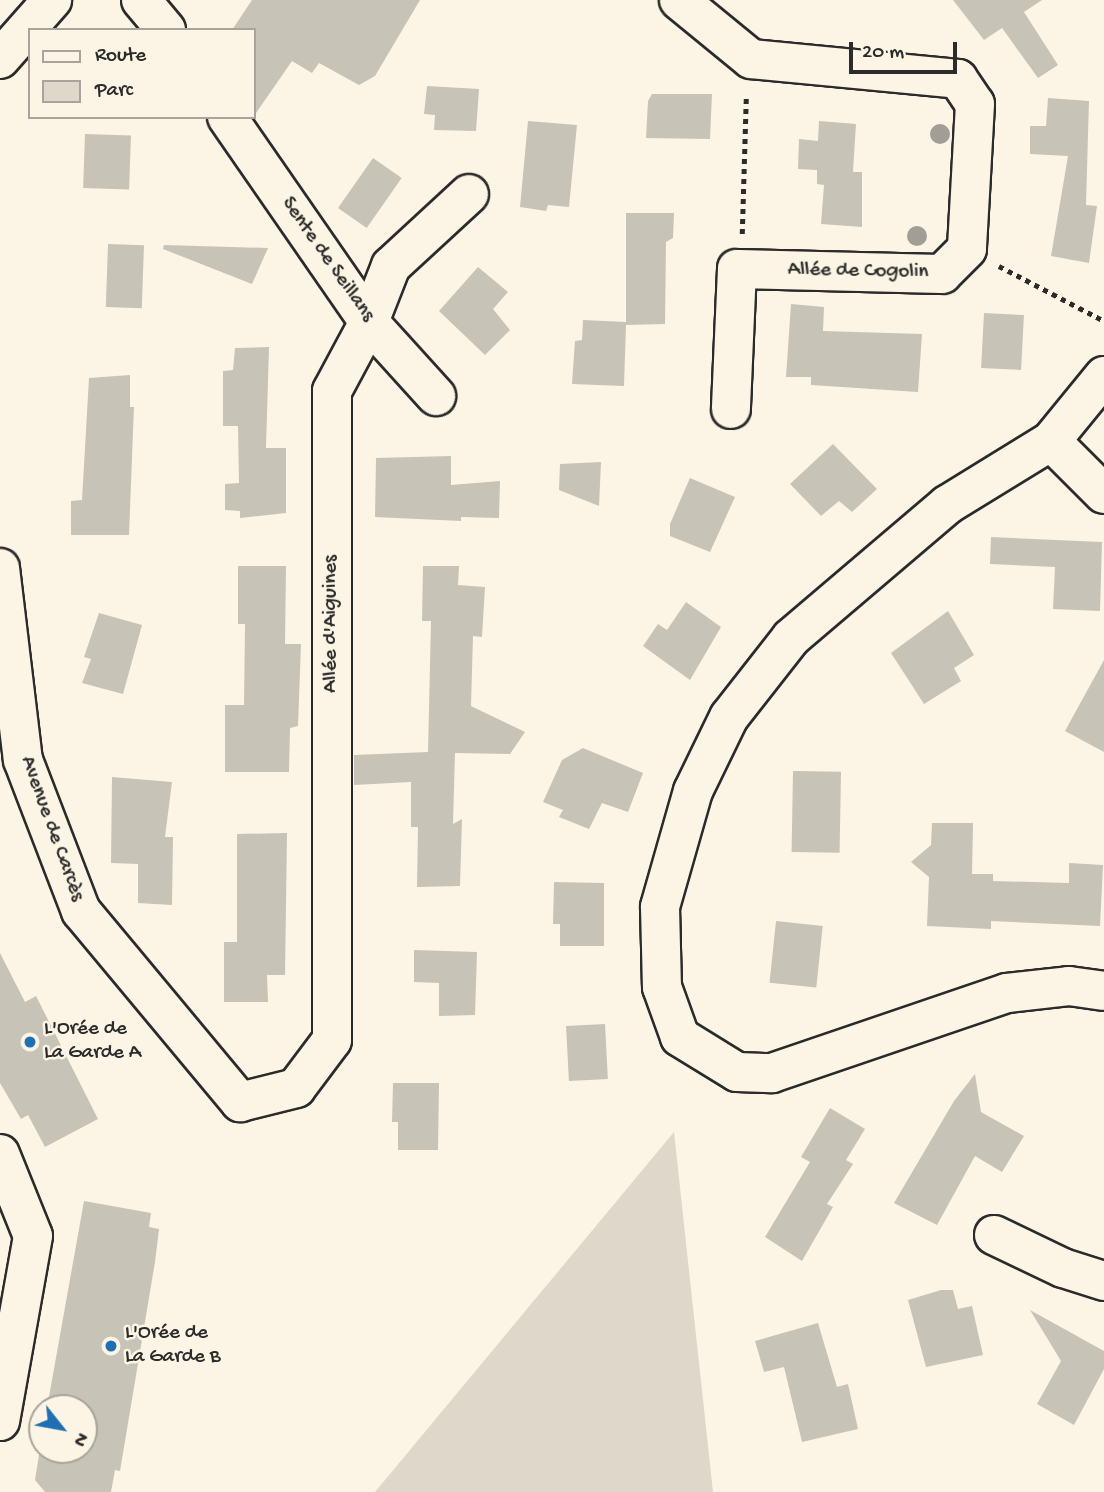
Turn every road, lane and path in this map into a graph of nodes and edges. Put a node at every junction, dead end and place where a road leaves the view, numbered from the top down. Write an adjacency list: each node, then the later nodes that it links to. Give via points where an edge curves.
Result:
1 (52, 0): 5 (street)
2 (141, 0): 4 (street)
3 (679, 0): 10 (street, via 751,59 958,79 975,104)
4 (164, 28)
5 (0, 59)
6 (743, 112): 9 (path)
7 (228, 119): 12 (street, Sente de Seillans)
8 (469, 194): 12 (street, Allée d'Aiguines, via 391,266)
9 (742, 234)
10 (967, 249): 11 (path); 15 (street, Allée de Cogolin, via 942,274 737,269)
11 (1104, 321)
12 (369, 322): 14 (street, Sente de Seillans); 20 (street, Allée d'Aiguines, via 332,391 332,1040)
13 (1104, 376): 16 (street)
14 (436, 396)
15 (731, 409)
16 (1051, 441): 17 (street); 19 (street, via 947,505 790,638 729,717 693,791 660,907 662,987 681,1037 737,1072 772,1073 1007,993 1069,986)
17 (1104, 494)
18 (0, 568): 20 (street, Avenue de Carcès, via 23,760 81,911 240,1102)
19 (1104, 991)
20 (296, 1088)
21 (0, 1154): 24 (street, via 33,1236)
22 (994, 1235): 23 (street, via 1063,1268)
23 (1104, 1281)
24 (0, 1421)

